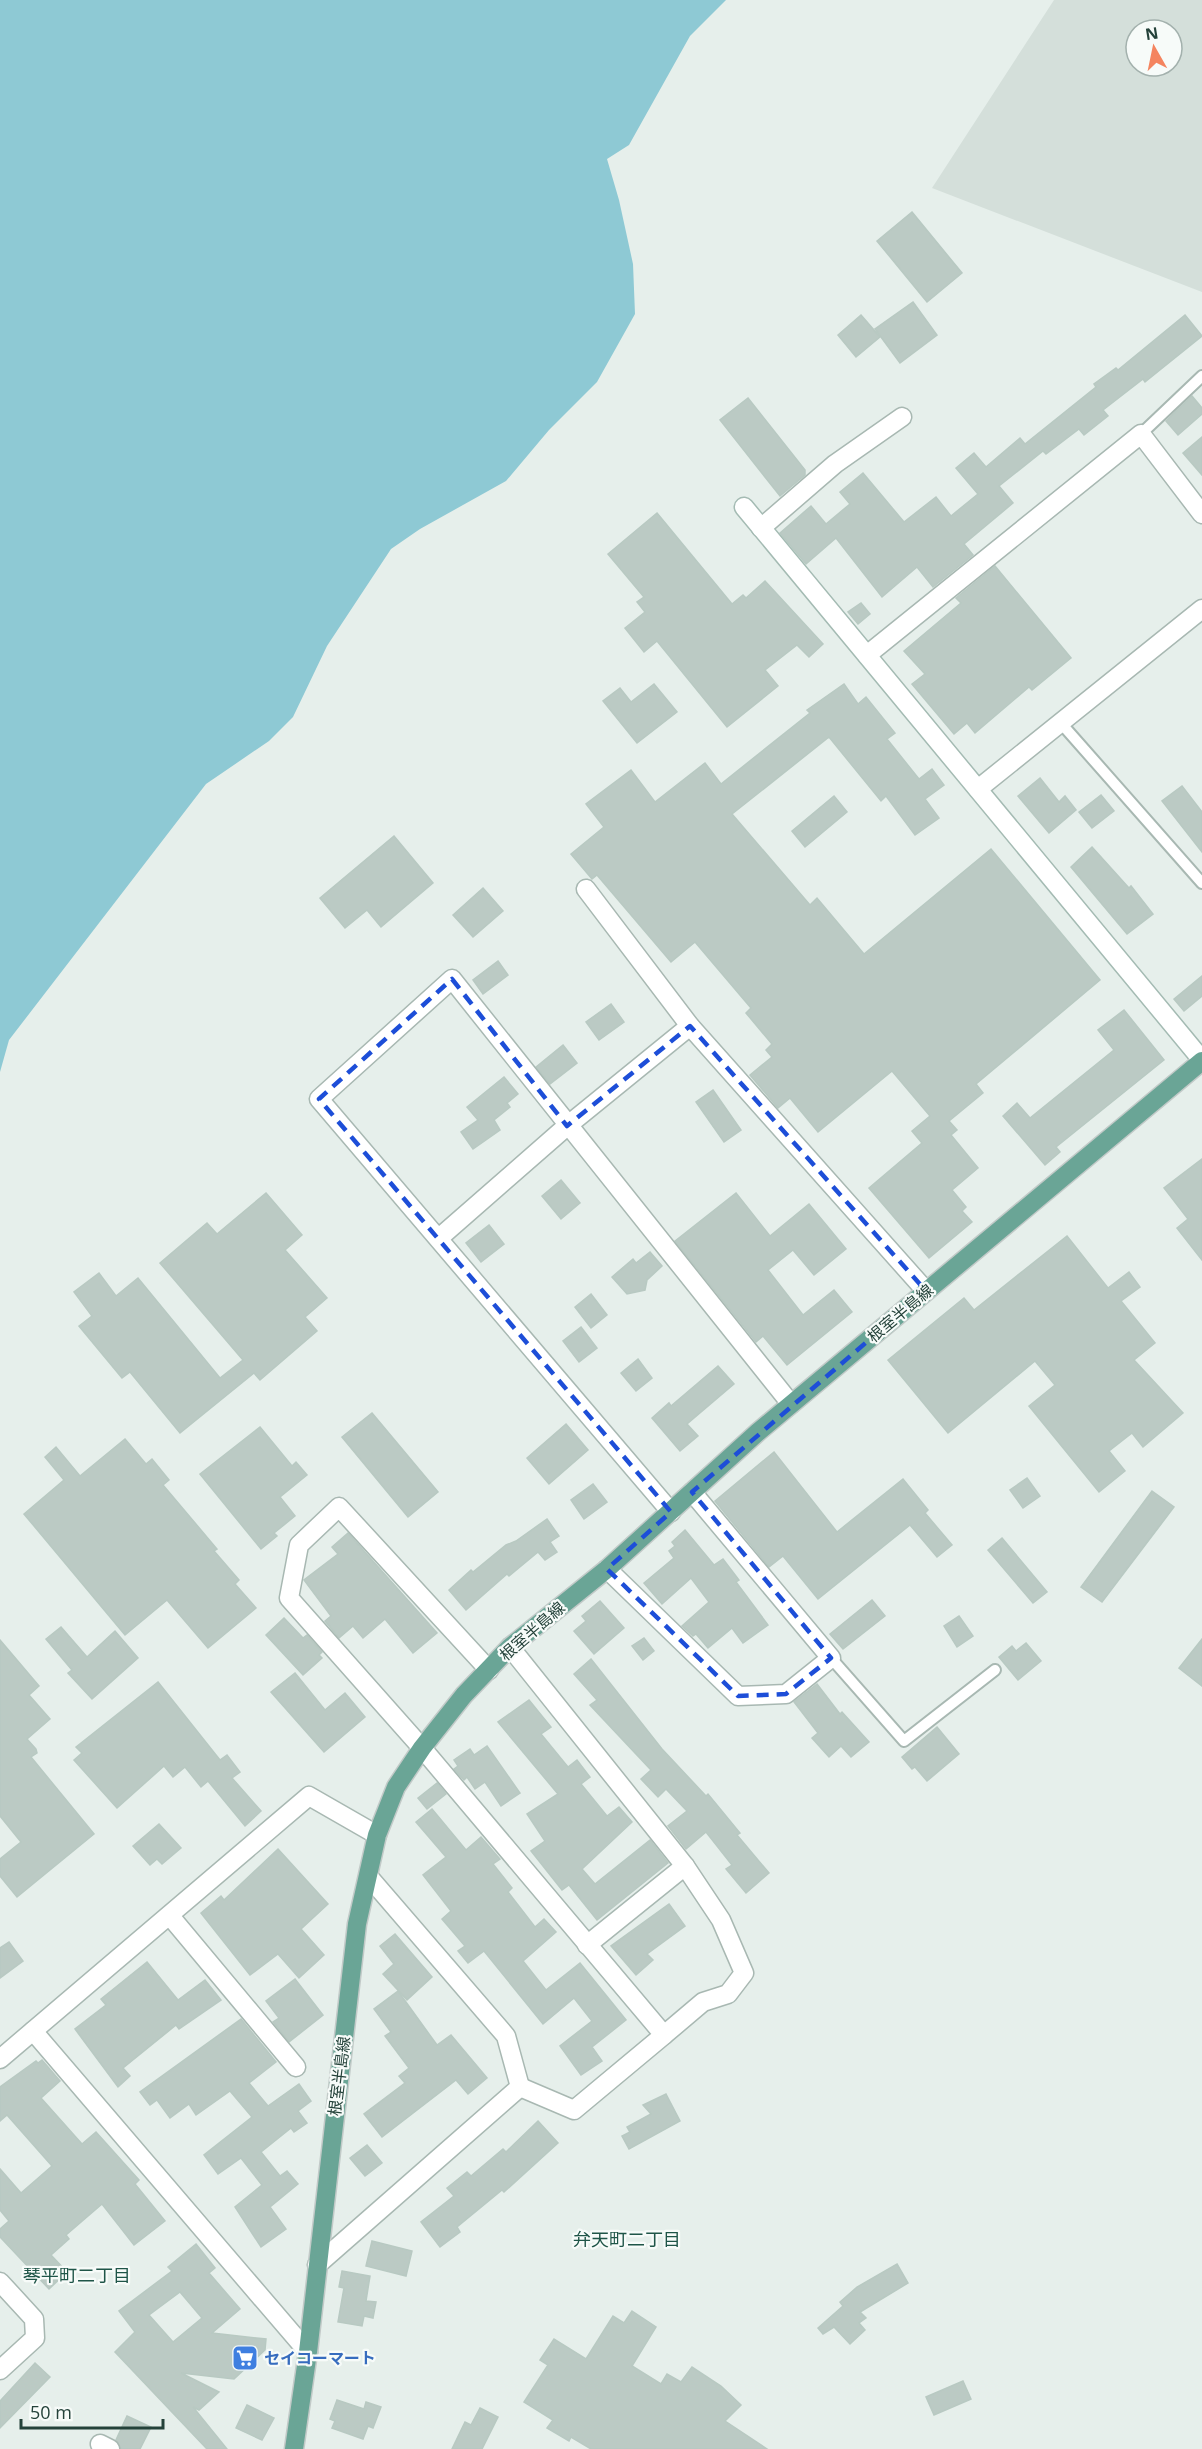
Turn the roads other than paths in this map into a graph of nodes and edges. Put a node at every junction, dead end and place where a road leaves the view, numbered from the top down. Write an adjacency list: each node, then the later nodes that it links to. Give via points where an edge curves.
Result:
1 (1202, 376): 3 (lane)
2 (902, 417): 6 (street, via 836,464)
3 (1141, 434): 5 (street); 8 (street)
4 (744, 507): 6 (street)
5 (1202, 514)
6 (761, 528): 8 (street)
7 (1202, 609): 9 (street)
8 (867, 655): 10 (street)
9 (1060, 722): 10 (street); 11 (lane)
10 (978, 789): 14 (street)
11 (1202, 883)
12 (586, 889): 13 (street)
13 (690, 1026): 15 (street); 17 (street)
14 (1202, 1060): 17 (main road, 根室半島線)
15 (567, 1126): 16 (street); 16 (street, via 452,979 319,1099); 18 (street)
16 (439, 1238): 20 (street)
17 (926, 1292): 18 (main road, 根室半島線)
18 (791, 1404): 19 (main road, 根室半島線)
19 (692, 1492): 20 (main road, 根室半島線); 23 (street)
20 (670, 1512): 21 (main road, 根室半島線)
21 (607, 1569): 22 (main road, 根室半島線); 23 (street, via 738,1696 786,1694)
22 (510, 1647): 24 (main road, 根室半島線); 28 (street)
23 (831, 1658): 25 (lane, via 904,1741)
24 (489, 1670): 26 (main road, 根室半島線); 26 (street, via 339,1507 299,1545 289,1598)
25 (995, 1670)
26 (422, 1748): 27 (main road, 根室半島線, via 396,1787); 31 (street)
27 (377, 1835): 29 (main road, 根室半島線); 30 (street, via 309,1796)
28 (685, 1866): 31 (street); 33 (street, via 721,1920 744,1973 728,1994 703,2002)
29 (369, 1877): 36 (street, via 506,2036); 37 (main road, 根室半島線, via 357,1924)
30 (170, 1916): 32 (street); 35 (street)
31 (588, 1945): 33 (street)
32 (33, 2031): 34 (street); 39 (street)
33 (664, 2035): 36 (street, via 574,2110)
34 (0, 2059)
35 (296, 2067)
36 (520, 2087): 37 (street)
37 (317, 2265): 39 (main road, 根室半島線)
38 (0, 2283): 40 (street, via 34,2319 35,2338)
39 (308, 2352): 41 (main road, 根室半島線)
40 (0, 2370)
41 (294, 2449)

